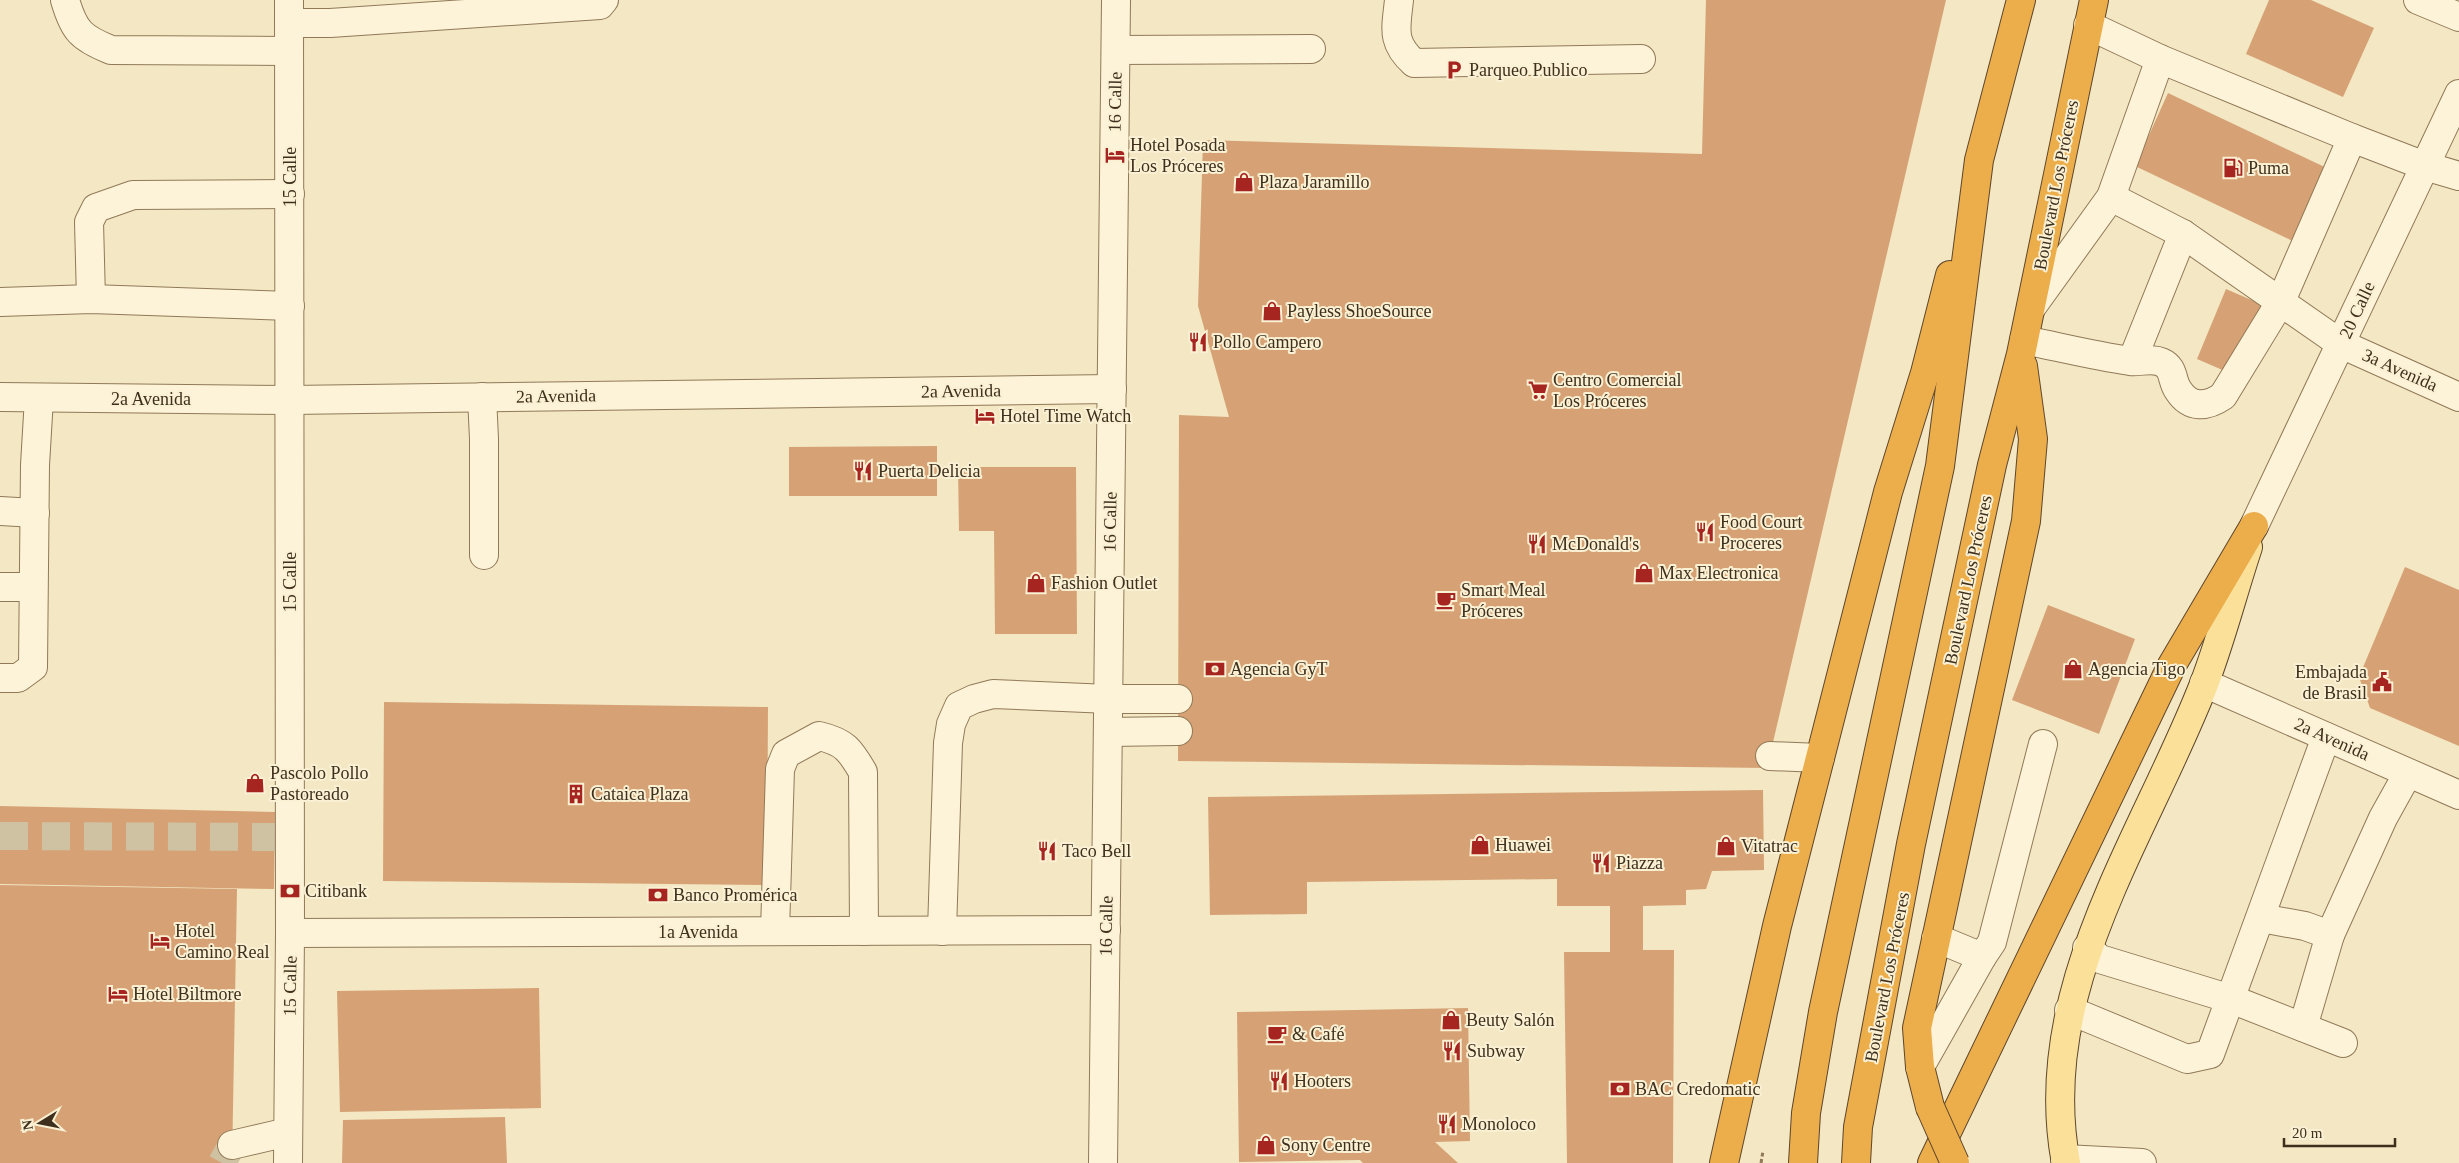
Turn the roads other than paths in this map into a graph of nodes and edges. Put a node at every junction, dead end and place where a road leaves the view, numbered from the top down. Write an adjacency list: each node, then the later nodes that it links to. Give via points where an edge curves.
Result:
1 (65, 0): 10 (street, via 71,23 92,42 112,50)
2 (604, 0): 7 (street, via 600,5 330,23)
3 (1116, 0): 11 (street, 16 Calle)
4 (1399, 0): 14 (street, via 1396,30 1400,51 1414,63)
5 (2020, 0): 17 (highway)
6 (2418, 0): 9 (street)
7 (289, 11): 10 (street, 15 Calle)
8 (2091, 12): 13 (street); 27 (highway, Boulevard Los Próceres)
9 (2459, 18)
10 (289, 50): 20 (street, 15 Calle)
11 (1116, 50): 12 (street); 31 (street, 16 Calle)
12 (1312, 50)
13 (2160, 59): 16 (street); 21 (street)
14 (1641, 60)
15 (2459, 94): 18 (street, 20 Calle)
16 (2352, 138): 18 (street); 24 (street)
17 (1979, 160): 52 (highway, via 1925,373 1885,502); 76 (highway, via 1940,466 1823,1012 1806,1113)
18 (2425, 166): 19 (street); 28 (street, 20 Calle)
19 (2459, 176)
20 (290, 194): 23 (street, via 133,195 96,208 89,222); 26 (street, 15 Calle)
21 (2111, 197): 22 (street, 3a Avenida); 27 (street)
22 (2183, 234): 24 (street, 3a Avenida); 30 (street)
23 (91, 299): 25 (street); 26 (street)
24 (2281, 301): 28 (street, 3a Avenida); 30 (street, via 2223,396 2212,404 2189,403 2177,389 2173,372 2160,362)
25 (0, 302)
26 (290, 306): 36 (street, 15 Calle)
27 (2031, 308): 29 (highway, Boulevard Los Próceres)
28 (2341, 344): 32 (street, 3a Avenida); 39 (street, 20 Calle)
29 (2023, 347): 30 (street); 62 (highway, via 2033,438 2026,521); 77 (highway, Boulevard Los Próceres, via 1992,465 1911,844 1858,1127)
30 (2132, 361)
31 (1112, 389): 35 (street, 2a Avenida); 45 (street, 16 Calle)
32 (2459, 397)
33 (0, 398): 34 (street, 2a Avenida)
34 (39, 398): 36 (street, 2a Avenida); 38 (street)
35 (482, 398): 36 (street, 2a Avenida); 40 (street)
36 (290, 400): 60 (street, 15 Calle, via 282,837)
37 (0, 511): 38 (street)
38 (35, 513): 41 (street)
39 (2254, 526): 44 (main road); 78 (highway, via 2172,665)
40 (484, 556)
41 (33, 586): 42 (street); 43 (street, via 33,667 18,678)
42 (0, 587)
43 (0, 678)
44 (2204, 684): 49 (street, 2a Avenida); 63 (main road)
45 (1109, 699): 46 (street); 48 (street, 16 Calle); 59 (street, via 993,694 960,706 951,724 948,743)
46 (1178, 699)
47 (1178, 731): 48 (street)
48 (1108, 732): 56 (street, 16 Calle)
49 (2326, 737): 53 (street, 2a Avenida); 55 (street)
50 (2043, 744): 64 (street, via 1992,942)
51 (1770, 756): 52 (street)
52 (1820, 758): 75 (highway, via 1777,926)
53 (2408, 773): 54 (street, 2a Avenida); 61 (street, via 2383,818)
54 (2459, 795)
55 (2261, 918): 61 (street, via 2305,926); 65 (street)
56 (1106, 930): 59 (street, 1a Avenida); 74 (street, 16 Calle)
57 (775, 931): 58 (street, 1a Avenida); 58 (street, via 780,769 786,754 819,736 836,740 851,751 863,772); 60 (street, 1a Avenida)
58 (864, 931): 59 (street, 1a Avenida)
59 (942, 931)
60 (290, 934): 70 (street, 15 Calle)
61 (2330, 935): 67 (street)
62 (1936, 938): 64 (street); 69 (highway, via 1918,1028)
63 (2087, 948): 65 (street, via 2100,959); 66 (main road)
64 (1982, 957): 69 (street)
65 (2231, 999): 66 (street, via 2210,1054 2187,1060); 67 (street)
66 (2069, 1010): 72 (main road, via 2059,1093)
67 (2303, 1028): 68 (street)
68 (2343, 1043)
69 (1920, 1067): 79 (highway, bridge, via 1930,1107)
70 (288, 1132): 71 (street); 73 (street, 15 Calle)
71 (232, 1145)
72 (2066, 1161): 80 (street)
73 (288, 1163)
74 (1103, 1163)
75 (1724, 1163)
76 (1803, 1163)
77 (1856, 1163)
78 (1932, 1163)
79 (1954, 1163)
80 (2142, 1163)

